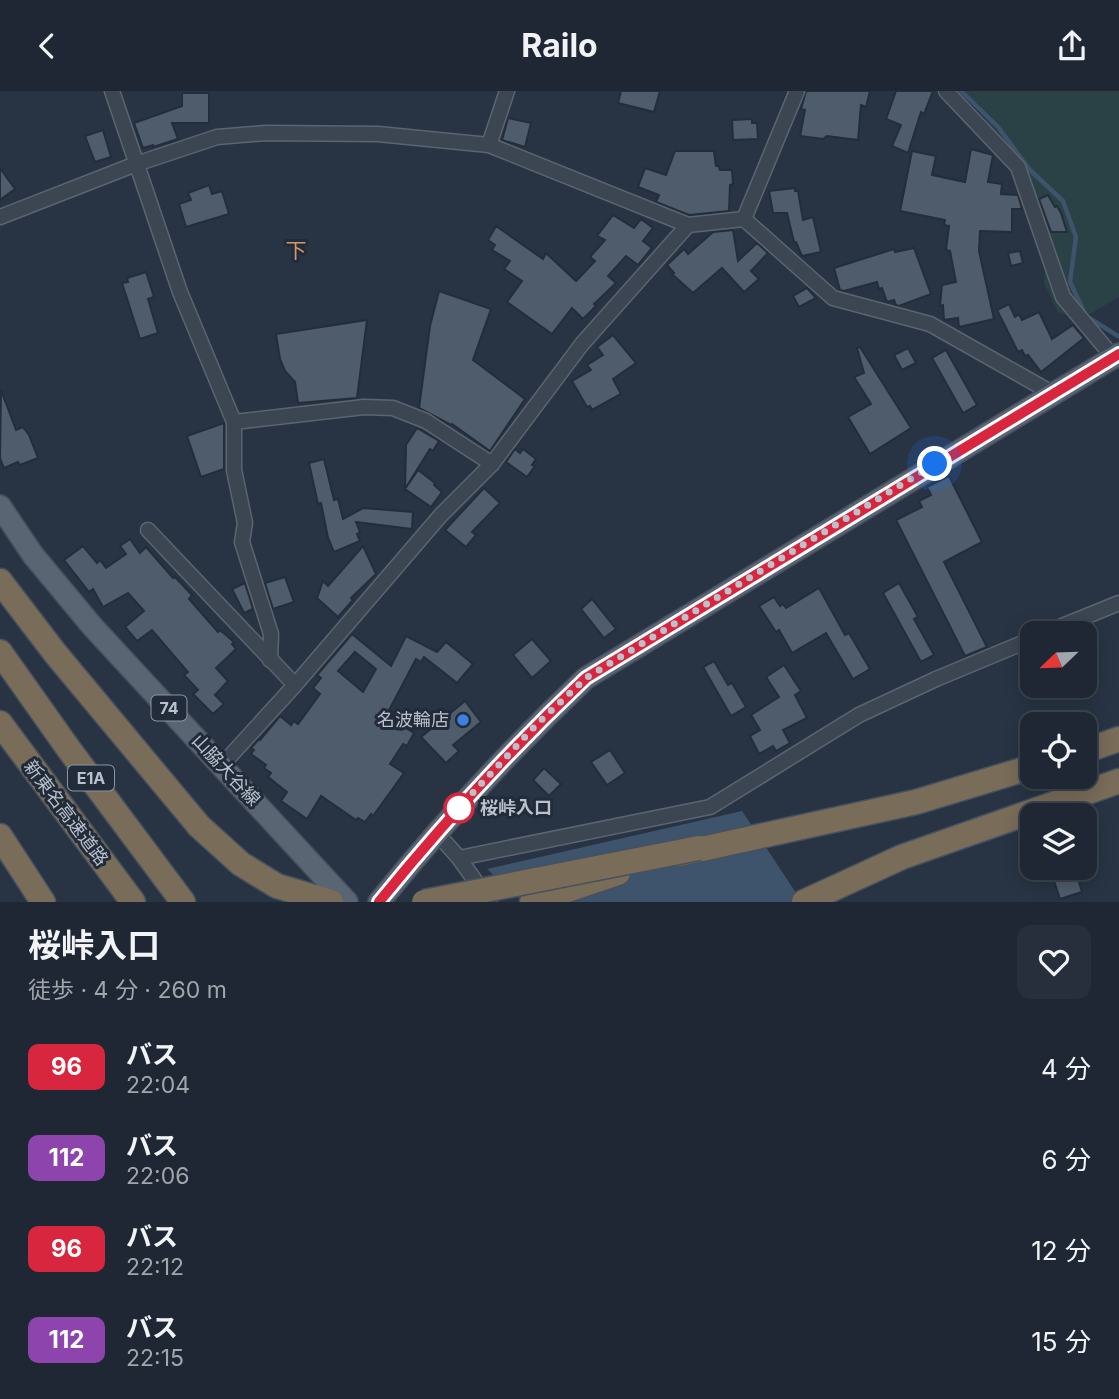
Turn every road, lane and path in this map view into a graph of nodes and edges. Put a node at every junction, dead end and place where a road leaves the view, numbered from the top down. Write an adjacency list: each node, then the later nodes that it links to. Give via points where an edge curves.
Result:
1 (112, 91): 6 (street)
2 (507, 91): 5 (street)
3 (797, 91): 8 (street)
4 (946, 91): 10 (street, via 1018,167 1063,297)
5 (489, 145): 6 (street, via 378,134 266,133 217,137); 9 (street)
6 (136, 164): 7 (street); 12 (street, via 180,292)
7 (0, 217)
8 (744, 219): 9 (street); 11 (street, via 833,298 930,324)
9 (688, 225): 13 (street, via 582,344)
10 (1116, 355): 11 (main road)
11 (1052, 393): 29 (main road, via 586,678)
12 (234, 422): 13 (street, via 364,407 393,408 426,421); 21 (street, via 234,470 245,523 242,542 271,634)
13 (492, 464): 22 (street, via 441,515)
14 (0, 506): 26 (main road, 山脇大谷線 / 74, via 33,555 92,626)
15 (148, 530): 21 (street)
16 (0, 581): 37 (highway, via 199,826 241,864 277,886)
17 (1119, 603): 18 (street)
18 (1075, 621)
19 (1020, 644): 32 (street, via 859,715 710,807)
20 (0, 652): 36 (highway, E1A)
21 (270, 660): 22 (street)
22 (295, 685): 26 (street)
23 (0, 723): 35 (highway, 新東名高速道路 / E1A)
24 (1119, 739): 25 (highway)
25 (1097, 747)
26 (222, 765): 38 (main road, 山脇大谷線 / 74)
27 (1020, 771): 31 (highway, via 916,802)
28 (1119, 781): 34 (highway, via 902,857)
29 (436, 832): 32 (street); 39 (main road)
30 (0, 836): 33 (highway)
31 (699, 848): 40 (highway, bridge); 42 (highway, bridge)
32 (459, 858): 41 (street)
33 (38, 894)
34 (806, 901)
35 (133, 902)
36 (183, 902)
37 (331, 902)
38 (347, 902)
39 (379, 902)
40 (424, 902)
41 (490, 902)
42 (532, 902)

